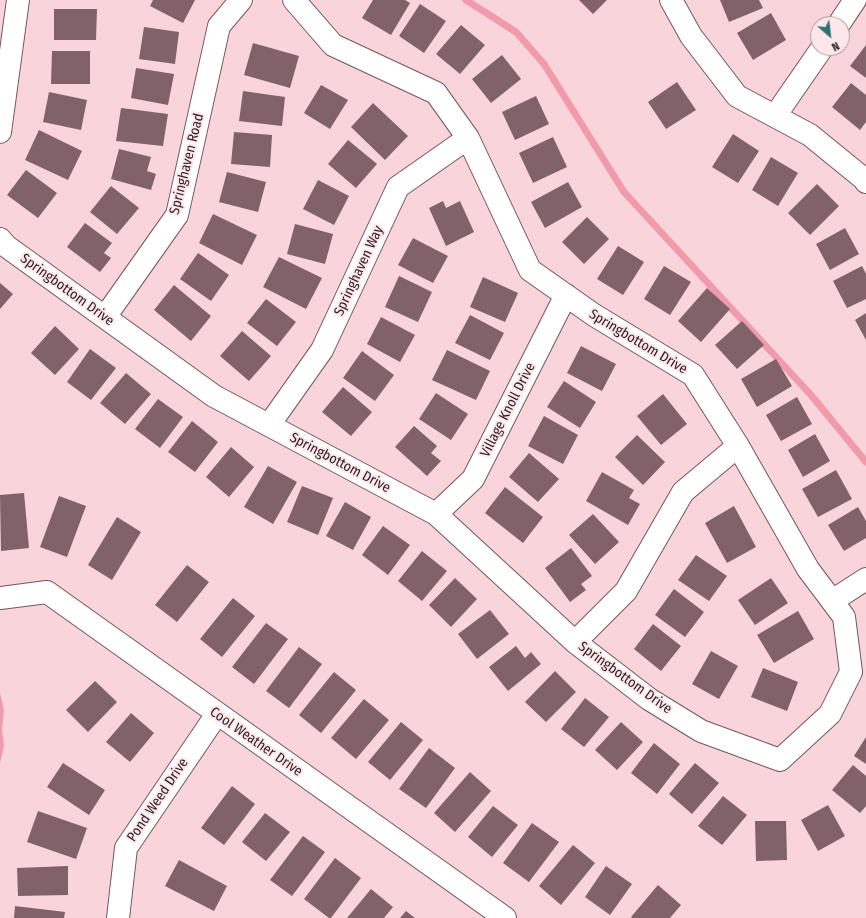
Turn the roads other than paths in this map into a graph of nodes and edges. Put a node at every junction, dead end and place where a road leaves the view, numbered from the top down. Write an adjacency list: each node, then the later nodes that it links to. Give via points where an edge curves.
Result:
1 (18, 0): 9 (street)
2 (241, 0): 14 (street, Springhaven Road, via 220,26 176,215)
3 (294, 0): 10 (street, Springbottom Drive, via 332,45 436,93)
4 (671, 0): 8 (street, via 691,36 737,96)
5 (855, 0): 6 (street)
6 (844, 16)
7 (816, 56): 8 (street)
8 (775, 116): 11 (street, via 810,135)
9 (0, 132)
10 (468, 138): 13 (street, Springbottom Drive, via 530,270); 15 (street, Springhaven Way, via 398,187 322,350)
11 (866, 182)
12 (0, 239): 14 (street, Springbottom Drive, via 6,246)
13 (566, 295): 16 (street, Springbottom Drive, via 594,316 693,375); 17 (street, Village Knoll Drive, via 473,479)
14 (105, 317): 15 (street, Springbottom Drive, via 214,396)
15 (269, 425): 17 (street, Springbottom Drive)
16 (738, 446): 20 (street, Springbottom Drive, via 808,569); 21 (street, via 683,492 626,591)
17 (436, 514): 21 (street, Springbottom Drive)
18 (866, 579): 20 (street)
19 (0, 598): 22 (street, Cool Weather Drive, via 47,592)
20 (832, 601): 21 (street, Springbottom Drive, via 844,617 851,672 830,714 780,760 701,731 649,699)
21 (575, 642)
22 (217, 714): 23 (street, Pond Weed Drive, via 126,848); 24 (street, Cool Weather Drive)
23 (118, 918)
24 (505, 918)

